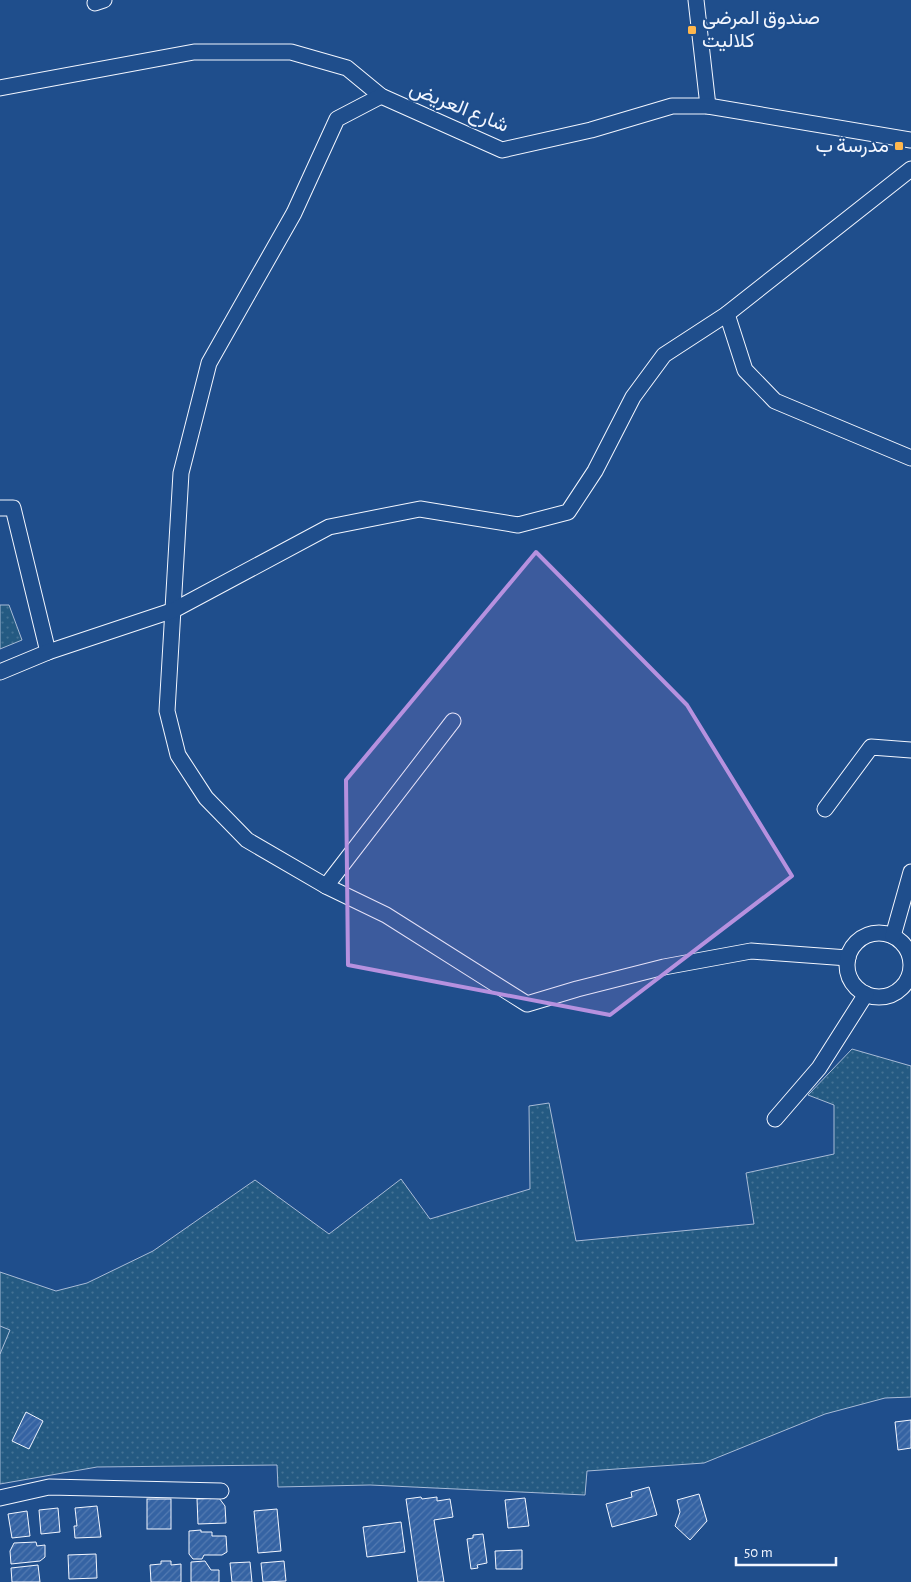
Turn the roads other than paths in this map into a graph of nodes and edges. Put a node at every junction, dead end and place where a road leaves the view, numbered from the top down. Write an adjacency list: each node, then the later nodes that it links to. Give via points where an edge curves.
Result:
1 (698, 0): 4 (street)
2 (0, 88): 3 (street, شارع العريض, via 194,52 291,52 347,68)
3 (381, 96): 4 (street, شارع العريض, via 502,150 591,130 672,106); 10 (street, via 337,120 294,213 209,363 181,473)
4 (708, 106): 5 (street, شارع العريض)
5 (911, 140)
6 (911, 169): 7 (street)
7 (727, 314): 8 (street, via 745,370 775,401); 10 (street, via 664,355 633,398 595,471 568,512 518,526 420,509 329,528)
8 (911, 458)
9 (0, 508): 11 (street, via 13,508)
10 (174, 610): 11 (street); 17 (street, via 167,711 178,755 206,798 247,840)
11 (48, 652): 12 (street)
12 (0, 672)
13 (453, 721): 17 (street)
14 (911, 750): 15 (street, via 871,747)
15 (825, 809)
16 (911, 872): 18 (street)
17 (326, 886): 19 (street, via 386,915 527,1004 664,967 751,951)
18 (893, 936): 19 (street, via 874,933 865,936 857,941); 20 (street, via 910,957)
19 (848, 958): 21 (street, via 850,979)
20 (910, 976): 21 (street, via 896,992 881,996)
21 (866, 994): 22 (street, via 819,1068)
22 (775, 1119)
23 (221, 1490): 24 (street, via 49,1486)
24 (0, 1498)

